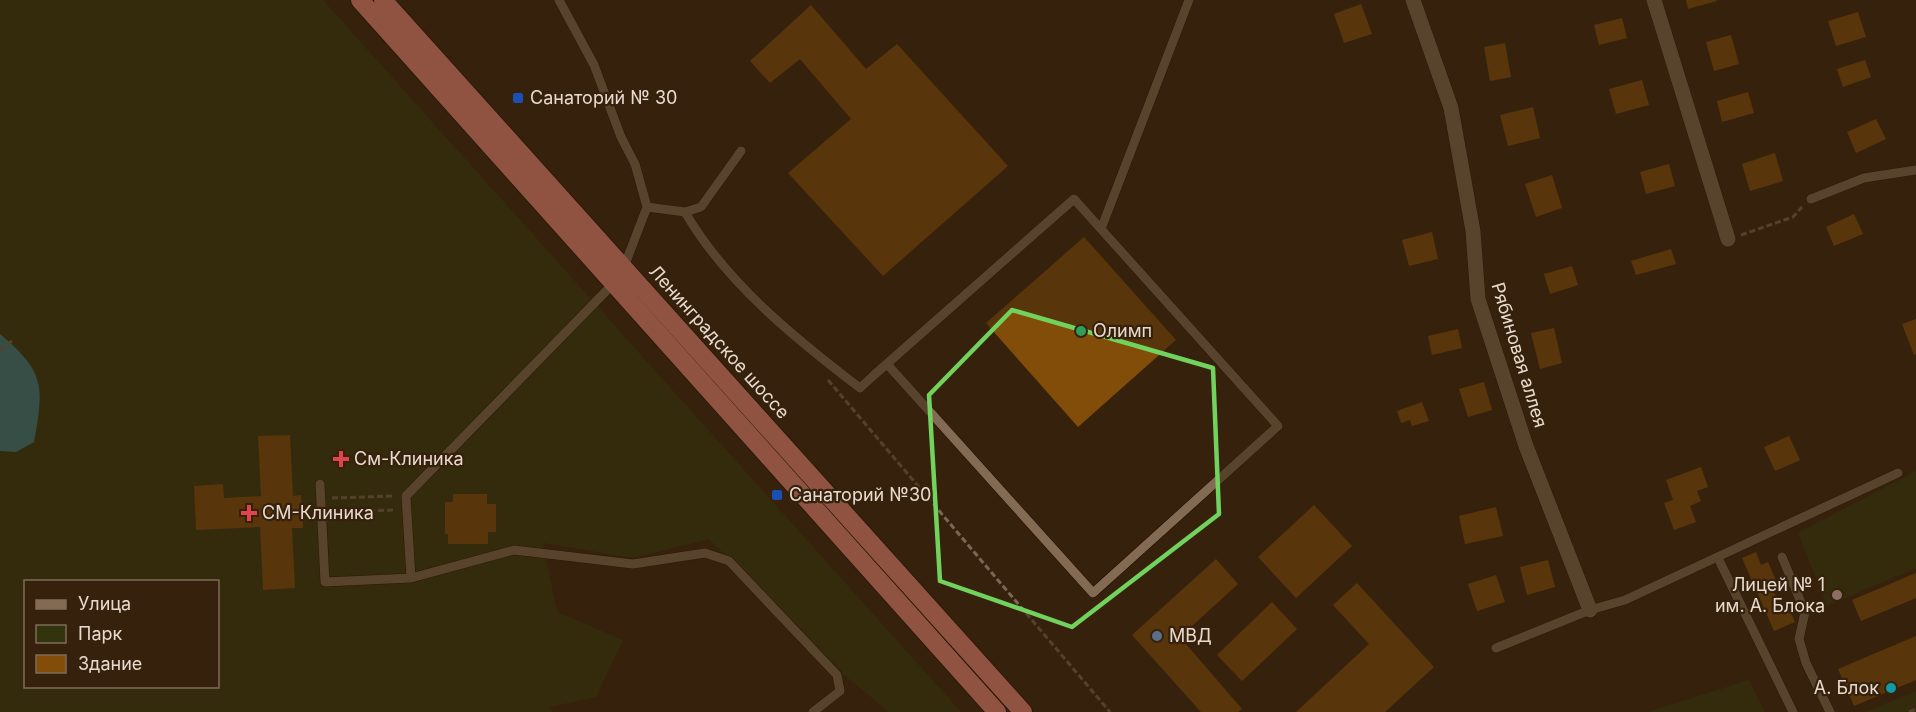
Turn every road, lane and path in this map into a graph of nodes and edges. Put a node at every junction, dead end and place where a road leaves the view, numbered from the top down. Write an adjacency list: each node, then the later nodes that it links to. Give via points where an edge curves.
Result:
1 (360, 0): 15 (highway)
2 (383, 0): 14 (highway, Ленинградское шоссе)
3 (559, 0): 10 (lane, via 594,65 635,164)
4 (1189, 0): 12 (lane)
5 (1413, 0): 29 (street, Рябиновая аллея, via 1451,108 1473,231 1478,299 1527,446)
6 (1654, 0): 13 (street)
7 (741, 151): 11 (lane, via 701,207)
8 (1916, 170): 9 (lane, via 1864,178)
9 (1811, 199): 13 (path, via 1793,217)
10 (647, 207): 11 (lane); 14 (lane)
11 (685, 212): 18 (lane, via 699,237 788,332 860,388)
12 (1101, 229): 18 (lane, via 1074,199); 18 (lane, via 1278,426 1093,593)
13 (1728, 239)
14 (624, 267): 34 (highway, Ленинградское шоссе)
15 (614, 283): 22 (lane); 33 (highway)
16 (13, 340): 17 (path)
17 (0, 350)
18 (887, 364)
19 (826, 377): 35 (path)
20 (1898, 472): 27 (lane)
21 (320, 484): 23 (lane)
22 (406, 496): 23 (path); 24 (lane)
23 (321, 498): 25 (lane)
24 (406, 509): 25 (path); 28 (lane)
25 (322, 512): 28 (lane, via 325,582)
26 (1782, 556): 37 (lane, via 1805,612 1799,639 1806,663)
27 (1718, 558): 29 (lane, via 1625,600); 36 (lane)
28 (411, 578): 32 (lane, via 514,550 633,564 688,554 718,555 729,561 837,675 840,691)
29 (1590, 610): 30 (lane)
30 (1496, 648)
31 (1916, 709): 38 (path)
32 (813, 712)
33 (997, 712)
34 (1023, 712)
35 (1110, 712)
36 (1793, 712)
37 (1830, 712)
38 (1909, 712)

